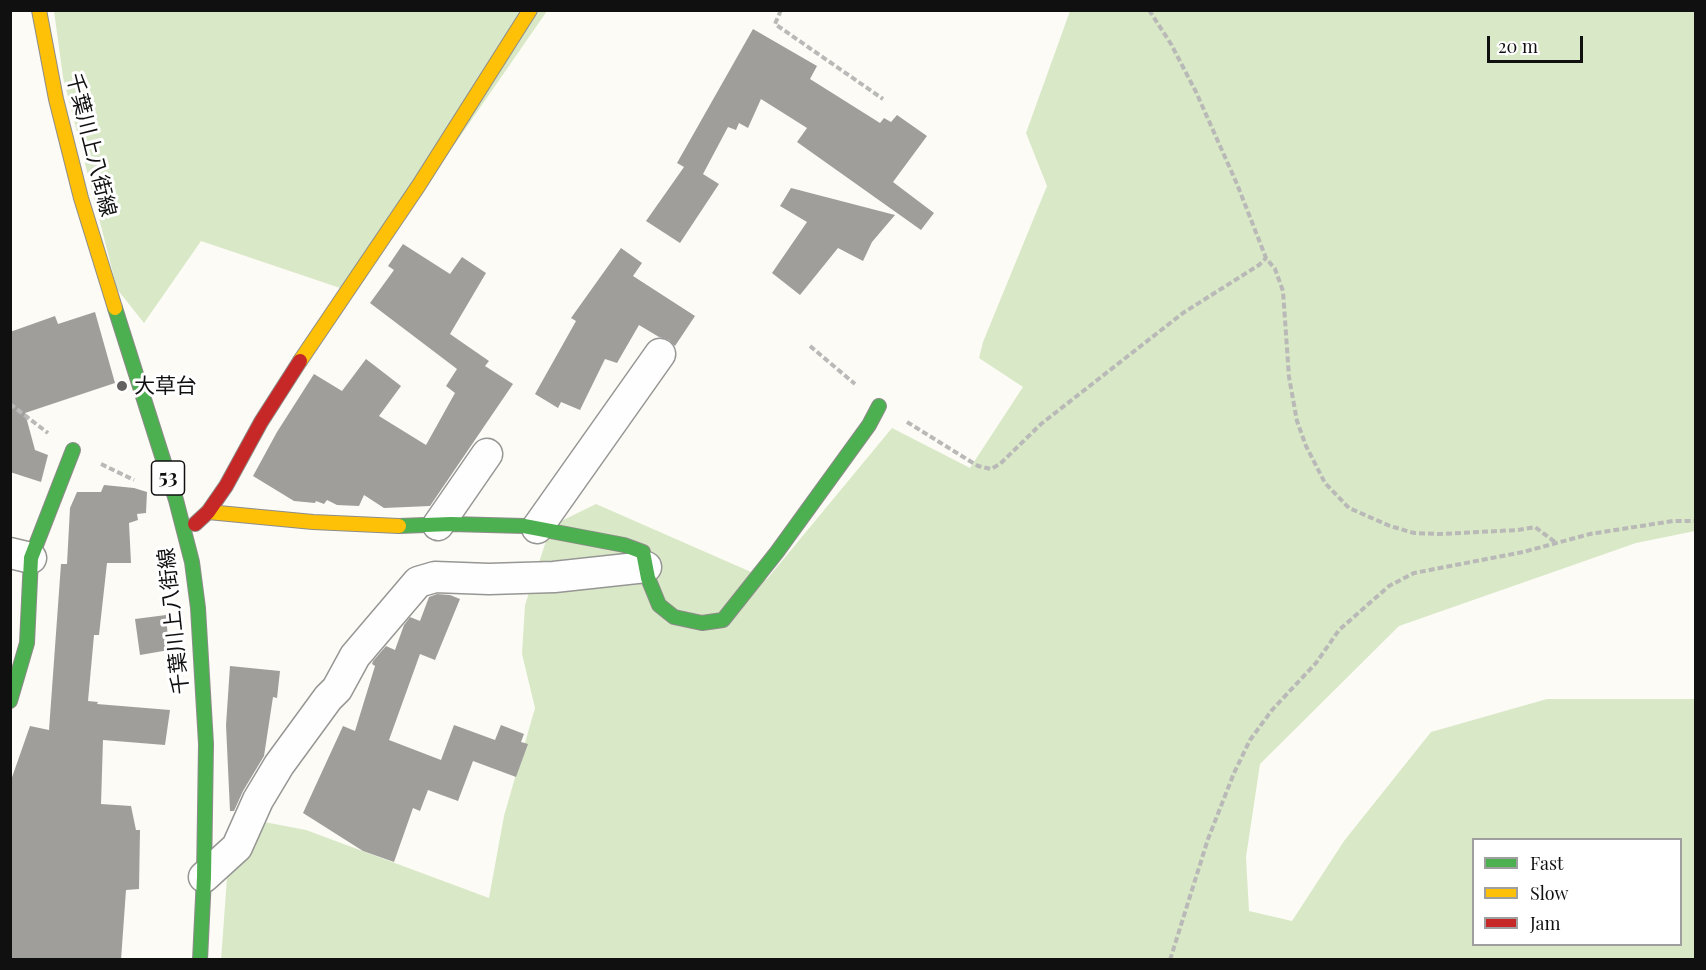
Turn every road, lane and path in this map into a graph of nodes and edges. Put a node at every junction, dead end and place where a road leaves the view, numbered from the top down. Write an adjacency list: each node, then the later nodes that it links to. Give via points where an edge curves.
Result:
1 (39, 10): 16 (street, 千葉川上八街線 / 53, via 81,198)
2 (530, 10): 12 (street, via 419,185 309,346)
3 (781, 10): 5 (path, via 775,24)
4 (1149, 10): 6 (path, via 1196,92)
5 (883, 99)
6 (1266, 258): 9 (path, via 1183,313 1041,424 991,469 978,466); 17 (path, via 1283,291 1289,377 1297,421 1306,446 1335,495 1363,515 1414,533 1518,530 1535,526)
7 (810, 346): 9 (path)
8 (660, 354): 15 (street)
9 (879, 406): 19 (street, via 777,552 723,620 702,622 674,617 659,605)
10 (73, 450): 18 (street)
11 (486, 454): 14 (street)
12 (208, 512): 14 (street, via 387,527); 16 (street)
13 (1695, 520): 17 (path, via 1641,525)
14 (438, 525): 15 (street)
15 (537, 528): 19 (street, via 624,545 643,552)
16 (185, 534): 21 (street, 千葉川上八街線 / 53, via 192,562 202,664 206,744)
17 (1555, 542): 23 (path, via 1414,573 1389,586 1339,630 1250,740 1208,839)
18 (21, 555): 20 (street, via 27,643)
19 (646, 567): 21 (street, via 554,577 435,577 418,582 355,656 337,689 279,765 237,847)
20 (10, 701)
21 (204, 877): 22 (street, 千葉川上八街線 / 53)
22 (200, 960)
23 (1170, 960)

